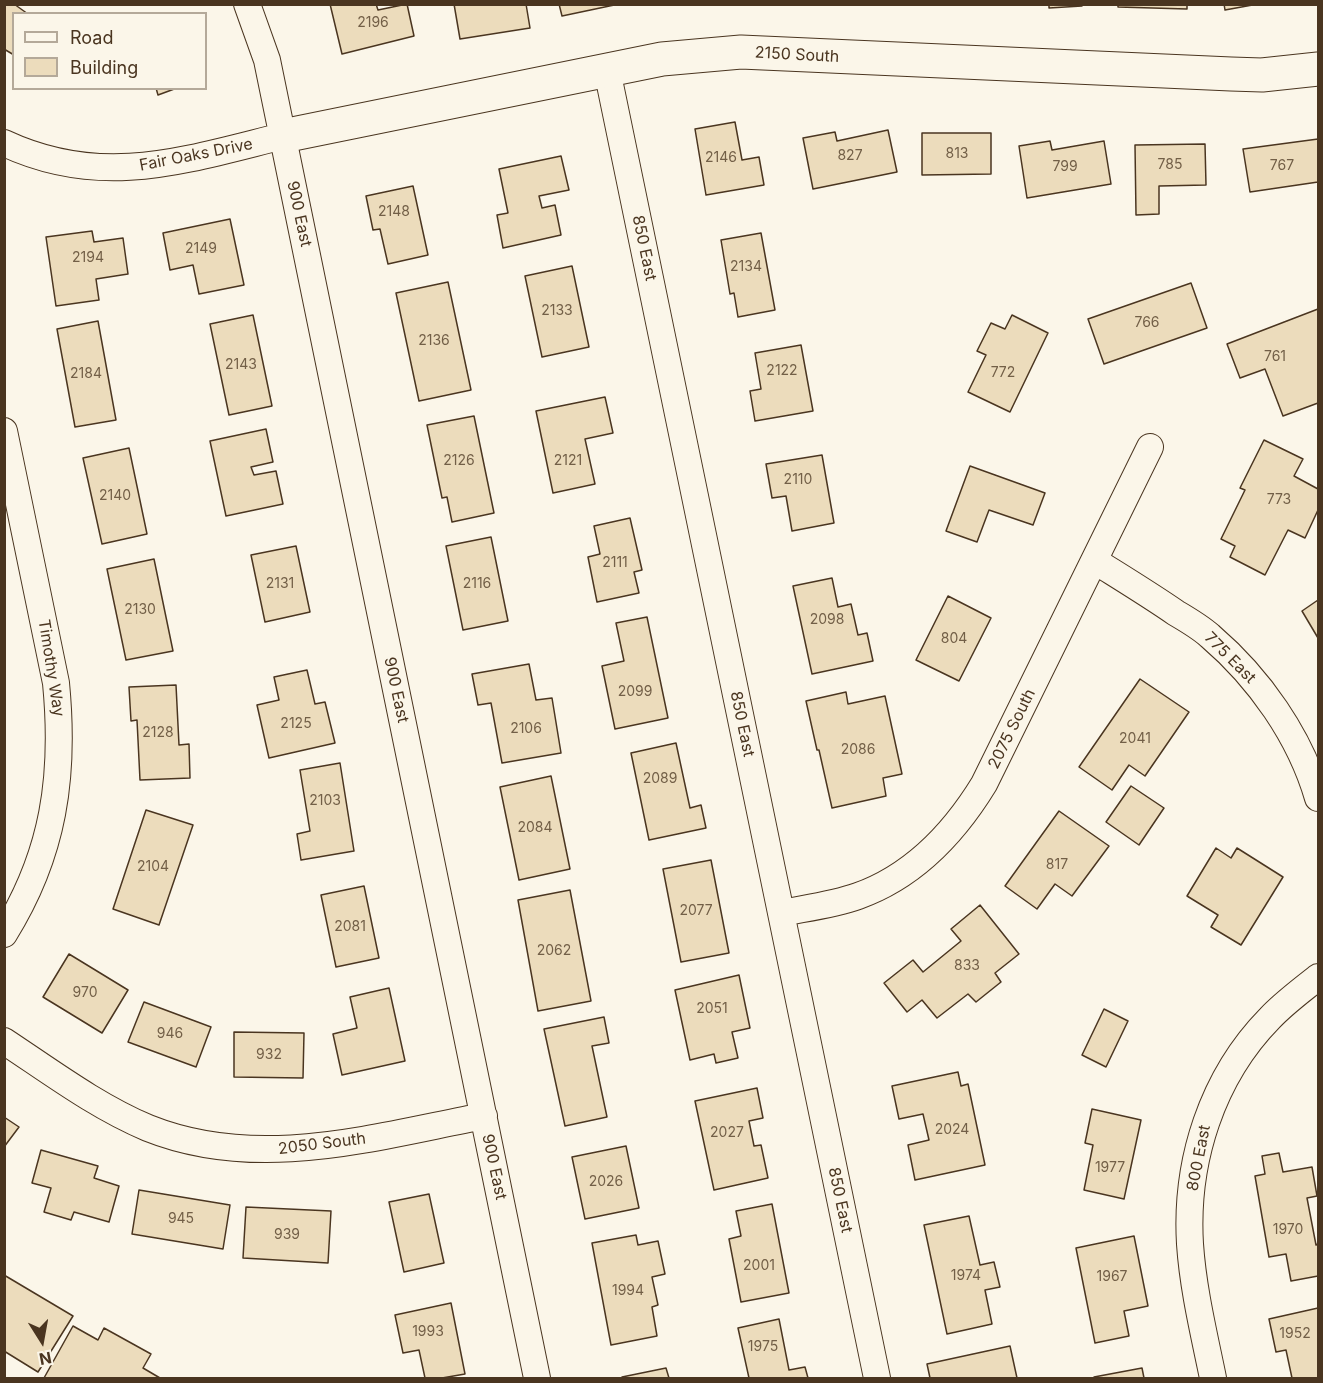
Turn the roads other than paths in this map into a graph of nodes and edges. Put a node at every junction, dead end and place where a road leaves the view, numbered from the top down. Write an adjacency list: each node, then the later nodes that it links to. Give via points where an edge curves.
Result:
1 (248, 4): 4 (street, 900 East, via 267,60)
2 (1318, 69): 3 (street, 2150 South, via 1262,75 741,52 662,58)
3 (607, 70): 4 (street, 2150 South); 10 (street, 850 East)
4 (283, 136): 5 (street, Fair Oaks Drive, via 171,163 130,168 88,167 45,159); 14 (street, 900 East)
5 (5, 145)
6 (4, 431): 11 (street, Timothy Way, via 56,683 60,757 49,830 39,866)
7 (1150, 447): 8 (street, 2075 South)
8 (1095, 561): 9 (street, 775 East, via 1209,635 1241,665 1285,725 1301,753); 10 (street, 2075 South, via 984,784 941,843 902,874 858,896)
9 (1318, 798)
10 (781, 913): 16 (street, 850 East)
11 (4, 934)
12 (1318, 977): 17 (street, 800 East, via 1270,1017 1248,1044 1223,1083 1200,1135 1190,1241)
13 (4, 1041): 14 (street, 2050 South, via 108,1109 150,1128 196,1142 288,1150 332,1146)
14 (484, 1116): 15 (street, 900 East)
15 (537, 1378)
16 (876, 1378)
17 (1213, 1378)

